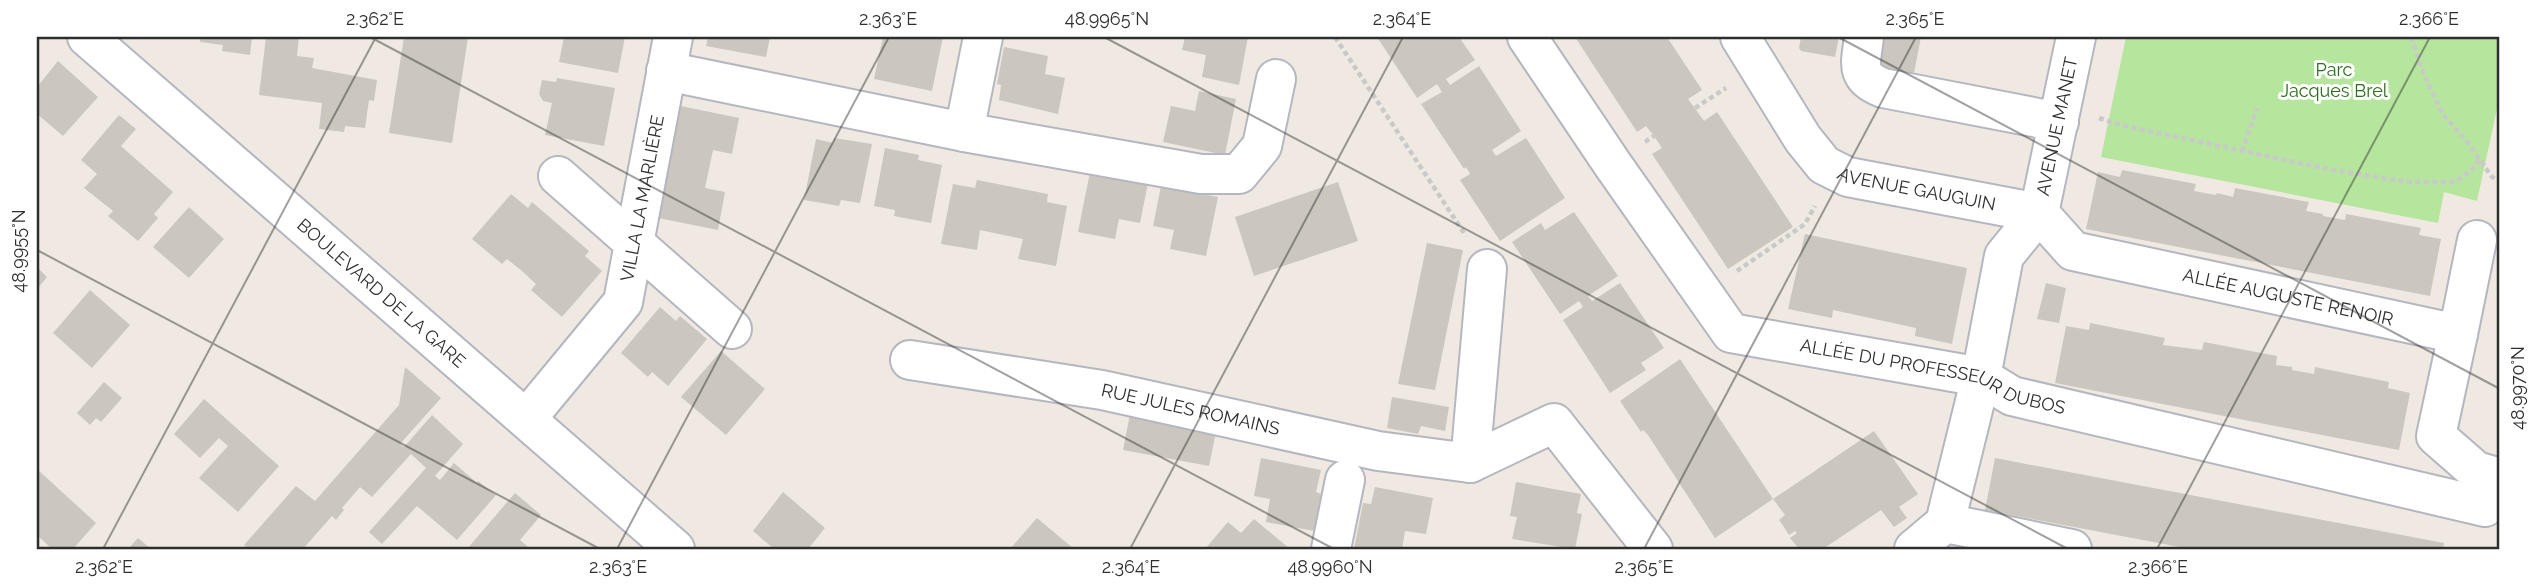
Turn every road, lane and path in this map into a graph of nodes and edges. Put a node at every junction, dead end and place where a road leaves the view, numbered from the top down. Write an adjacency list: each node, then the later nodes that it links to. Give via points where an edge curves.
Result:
1 (87, 37): 28 (street, BOULEVARD DE LA GARE)
2 (983, 37): 13 (street)
3 (1335, 37): 22 (path)
4 (1527, 37): 23 (street, ALLÉE DU PROFESSEUR DUBOS)
5 (1740, 37): 16 (street, AVENUE GAUGUIN, via 1803,139 1824,165)
6 (1864, 37): 12 (street, via 1860,70 1868,83)
7 (2076, 37): 12 (street, AVENUE MANET)
8 (2411, 37): 15 (path, via 2442,113)
9 (670, 54): 13 (street, VILLA LA MARLIÈRE); 21 (street, VILLA LA MARLIÈRE)
10 (1276, 79): 13 (street, VILLA LA MARLIÈRE, via 1262,146 1240,174 1201,174)
11 (2257, 108): 14 (path)
12 (2061, 113): 14 (path); 19 (street, AVENUE MANET)
13 (964, 132)
14 (2242, 151): 15 (path, via 2407,182 2455,182)
15 (2479, 159): 18 (path)
16 (1834, 170): 19 (street, AVENUE GAUGUIN, via 1848,177); 23 (path, via 1805,224 1727,278)
17 (558, 176): 21 (street)
18 (2500, 181)
19 (2039, 213): 25 (street, ALLÉE AUGUSTE RENOIR, via 2073,251); 27 (street, via 2004,256)
20 (2477, 240): 25 (street)
21 (634, 241): 24 (street); 28 (street, VILLA LA MARLIÈRE, via 623,302)
22 (1487, 269): 29 (street)
23 (1710, 303): 27 (street, ALLÉE DU PROFESSEUR DUBOS, via 1731,333)
24 (732, 329)
25 (2458, 334): 31 (street, ALLÉE DU PROFESSEUR DUBOS, via 2436,436)
26 (910, 360): 29 (street, RUE JULES ROMAINS, via 1102,390 1378,451)
27 (1981, 377): 31 (street, ALLÉE DU PROFESSEUR DUBOS, via 2012,396); 32 (street)
28 (527, 418): 33 (street, BOULEVARD DE LA GARE)
29 (1470, 463): 35 (street, via 1554,423)
30 (1345, 480): 34 (street)
31 (2493, 492)
32 (1945, 523): 36 (street); 37 (street)
33 (675, 549)
34 (1331, 549)
35 (1653, 549)
36 (1914, 549)
37 (2072, 549)

